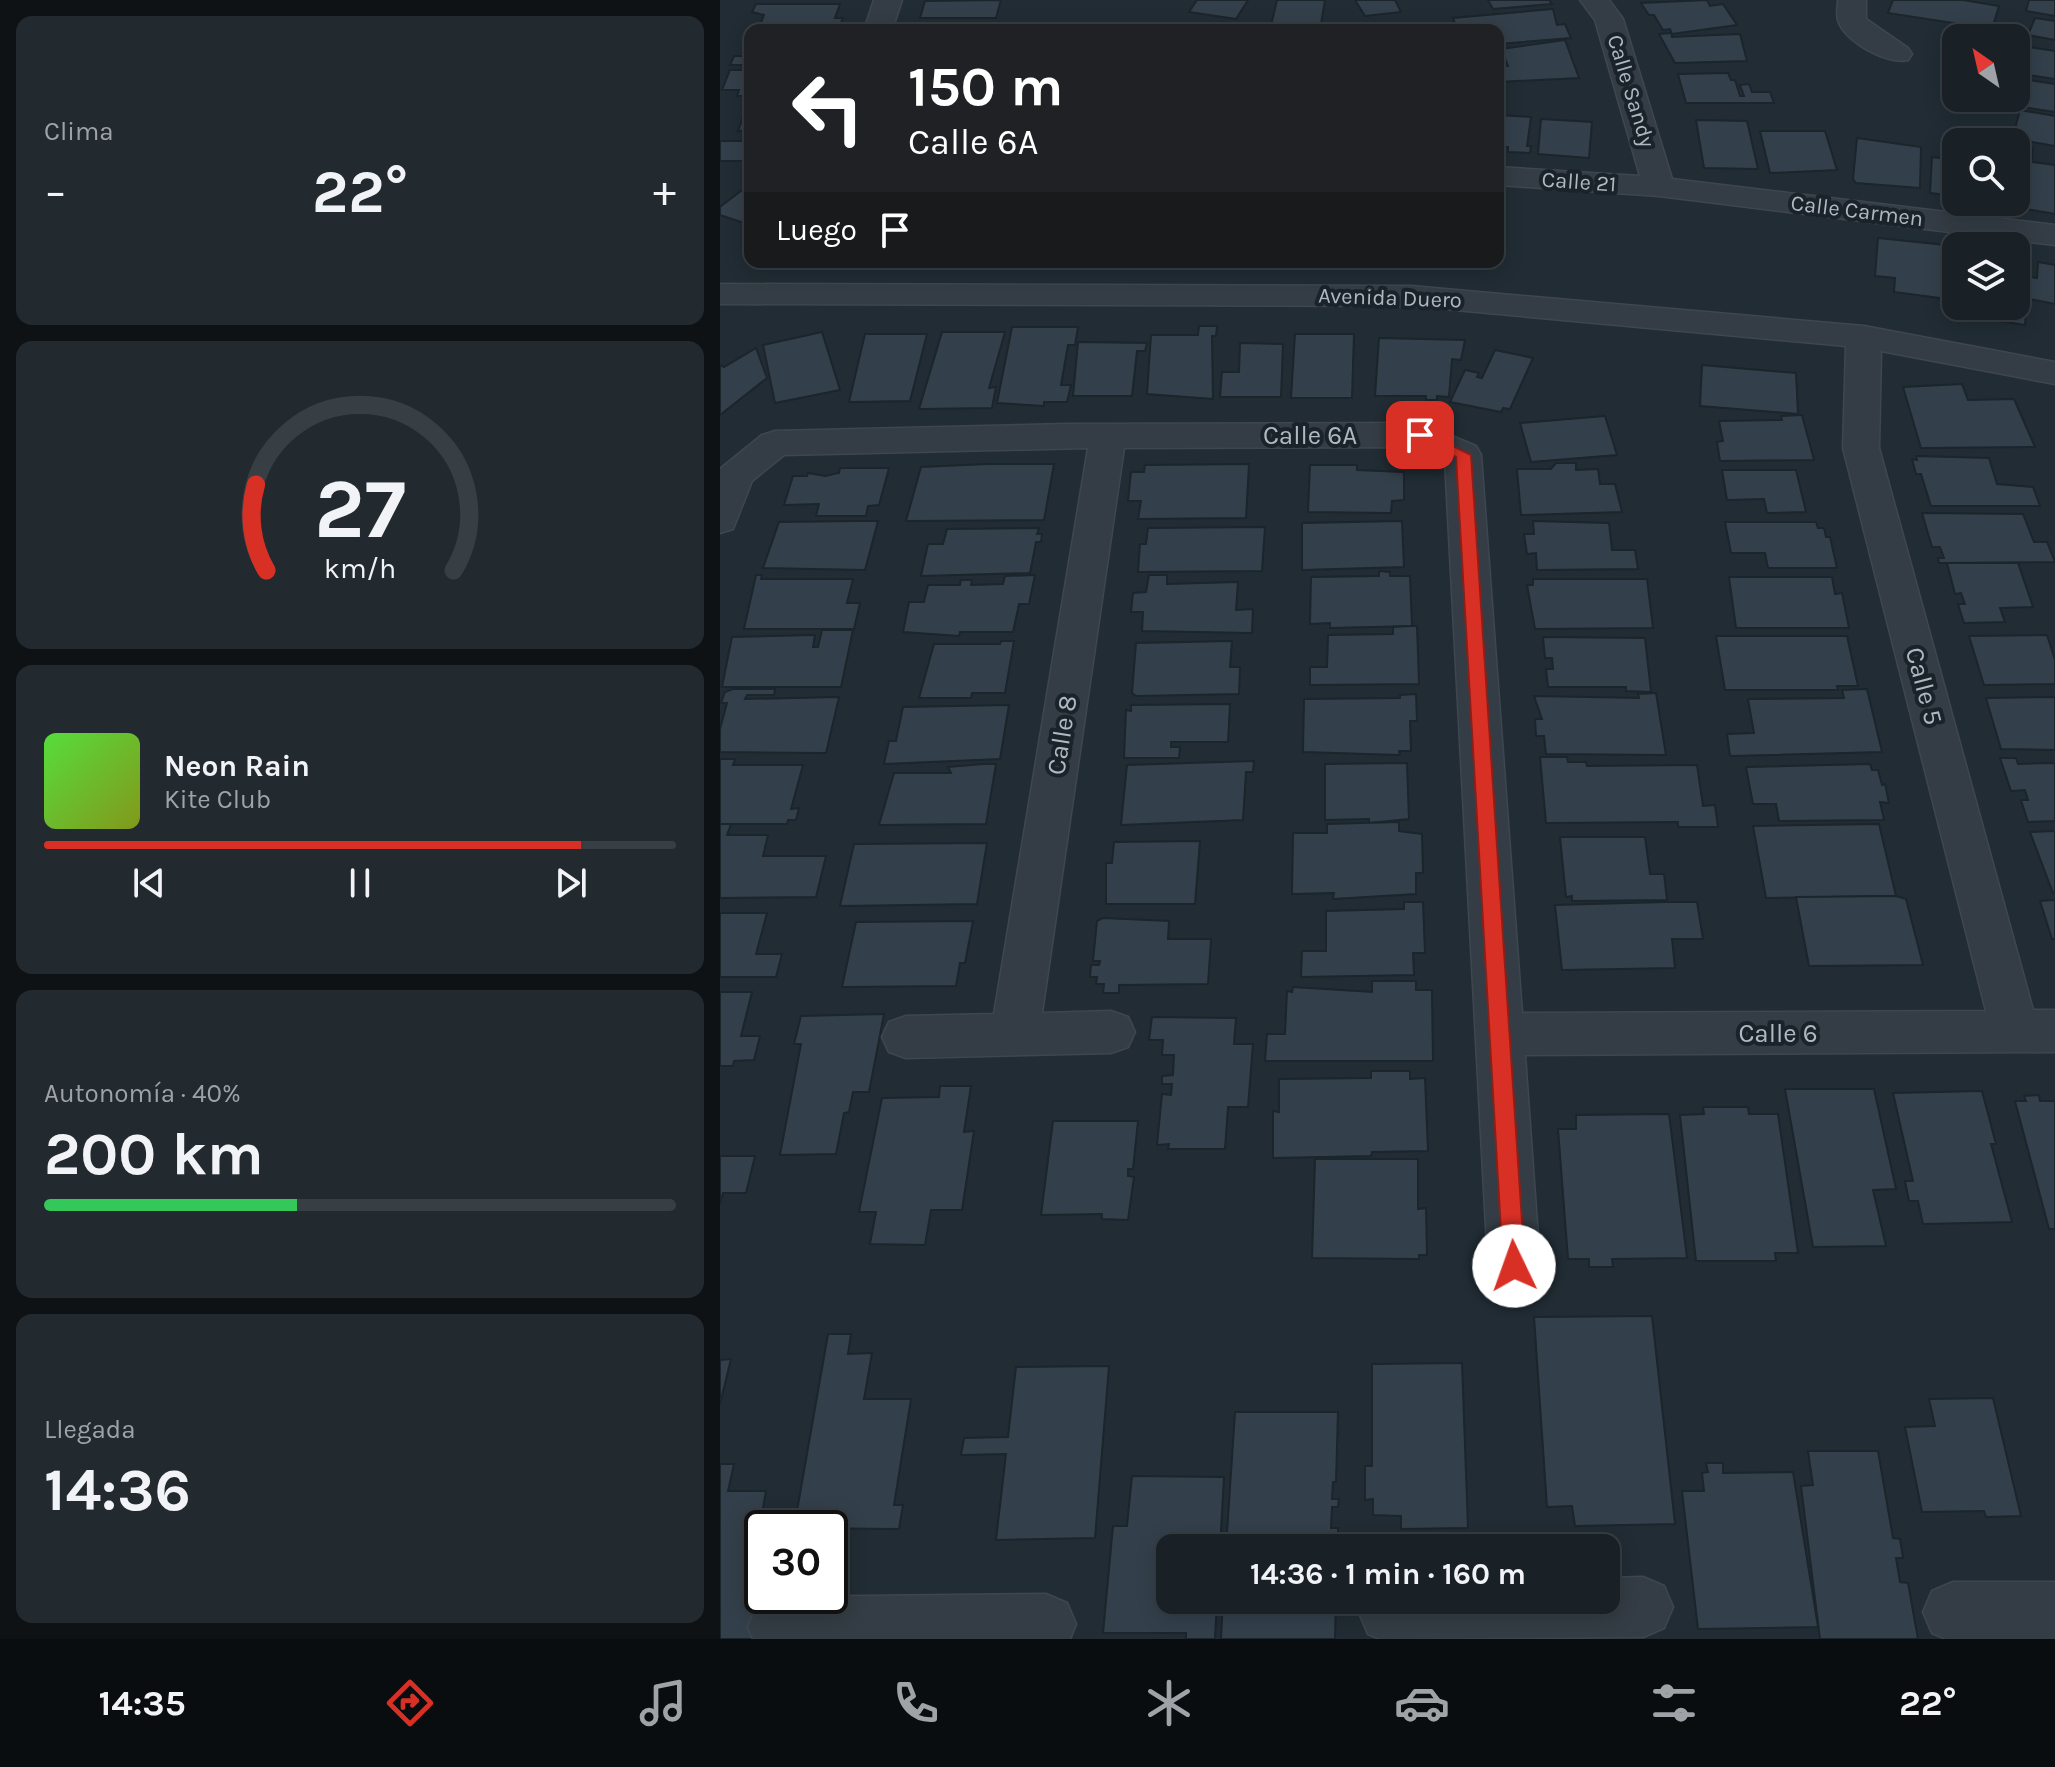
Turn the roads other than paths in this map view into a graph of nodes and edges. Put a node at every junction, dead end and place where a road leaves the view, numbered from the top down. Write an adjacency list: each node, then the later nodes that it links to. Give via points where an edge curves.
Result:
1 (888, 0): 4 (street)
2 (1594, 0): 7 (street, Calle Sandy, via 1609,19)
3 (1852, 0): 5 (street, via 1852,20 1860,30)
4 (880, 24)
5 (1898, 54)
6 (1504, 176): 7 (street, Calle 21)
7 (1659, 187): 8 (street, Calle Carmen)
8 (2055, 235)
9 (720, 294): 10 (street, Avenida Duero, via 1411,296)
10 (1864, 337): 11 (street, Avenida Duero); 14 (street, Calle 5, via 1861,448)
11 (2055, 373)
12 (1108, 436): 13 (street, Calle 6A, via 775,443 735,475); 16 (street, Calle 8); 17 (street, Calle 6A, via 1420,435 1463,455)
13 (720, 520)
14 (2035, 1031): 17 (street, Calle 6)
15 (1111, 1032): 16 (street)
16 (1015, 1034): 18 (street)
17 (1502, 1034): 19 (street, Calle 6A)
18 (906, 1037)
19 (1514, 1266)
20 (1643, 1607): 25 (street)
21 (1953, 1612): 22 (street)
22 (2055, 1612)
23 (1398, 1614): 25 (street)
24 (1046, 1624): 27 (street)
25 (1504, 1626)
26 (778, 1627): 27 (street)
27 (920, 1632)

